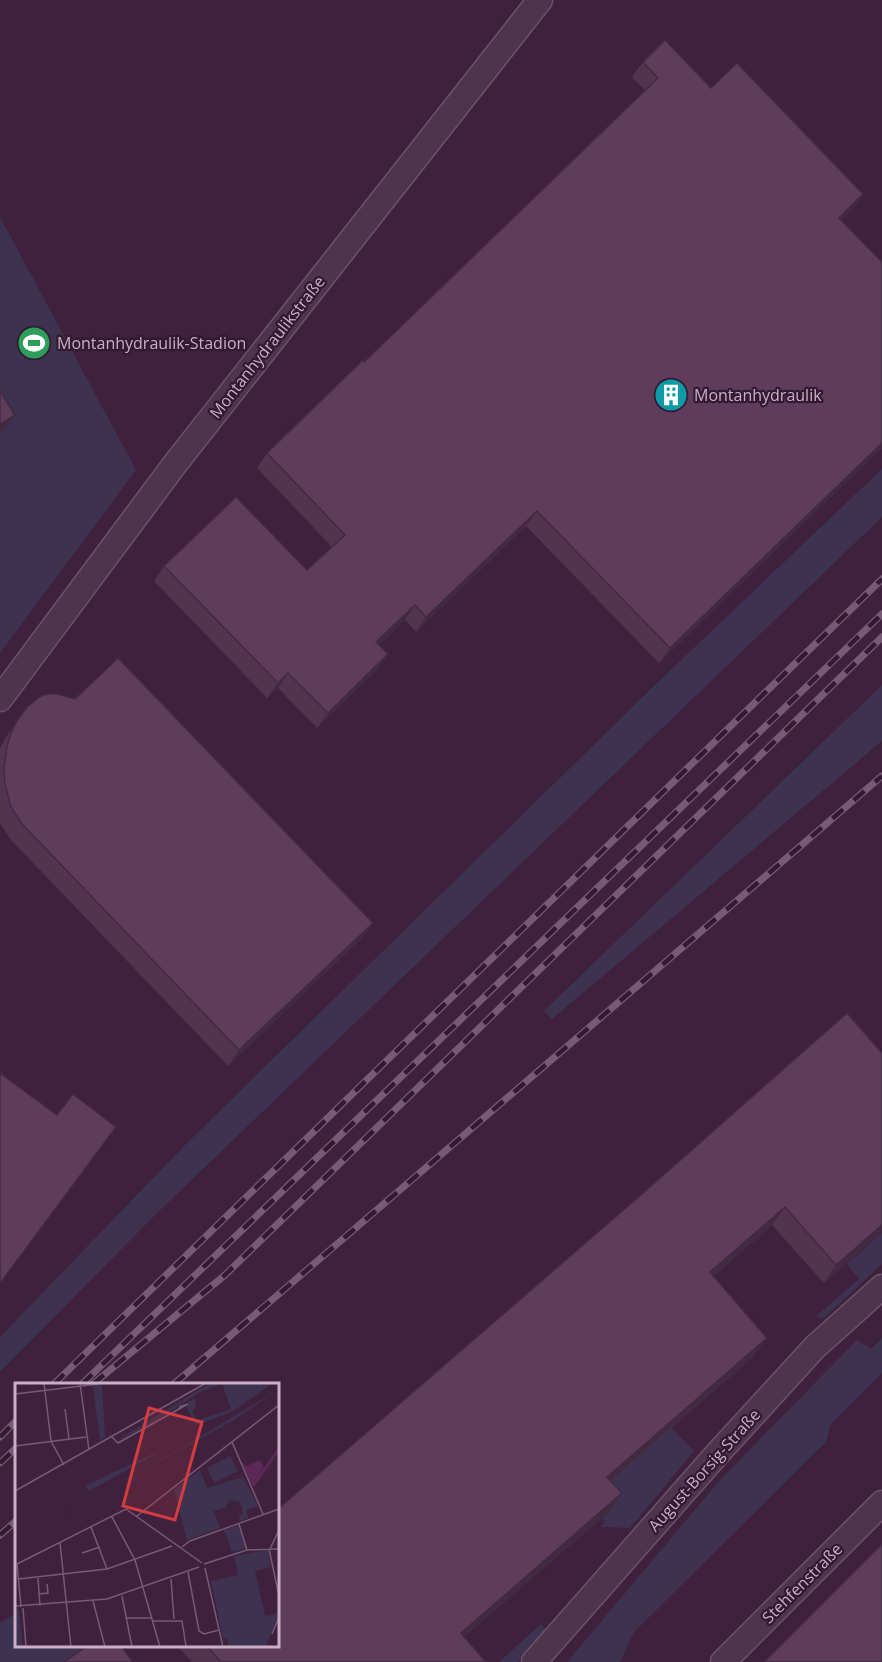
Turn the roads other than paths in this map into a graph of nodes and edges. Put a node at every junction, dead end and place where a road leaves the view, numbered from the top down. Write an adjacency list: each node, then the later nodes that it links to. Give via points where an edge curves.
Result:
1 (540, 0): 2 (street, Montanhydraulikstraße, via 176,464)
2 (0, 699)
3 (882, 1287): 5 (street, August-Borsig-Straße, via 815,1347)
4 (882, 1503): 6 (street, Stehfenstraße)
5 (534, 1662)
6 (723, 1662)

